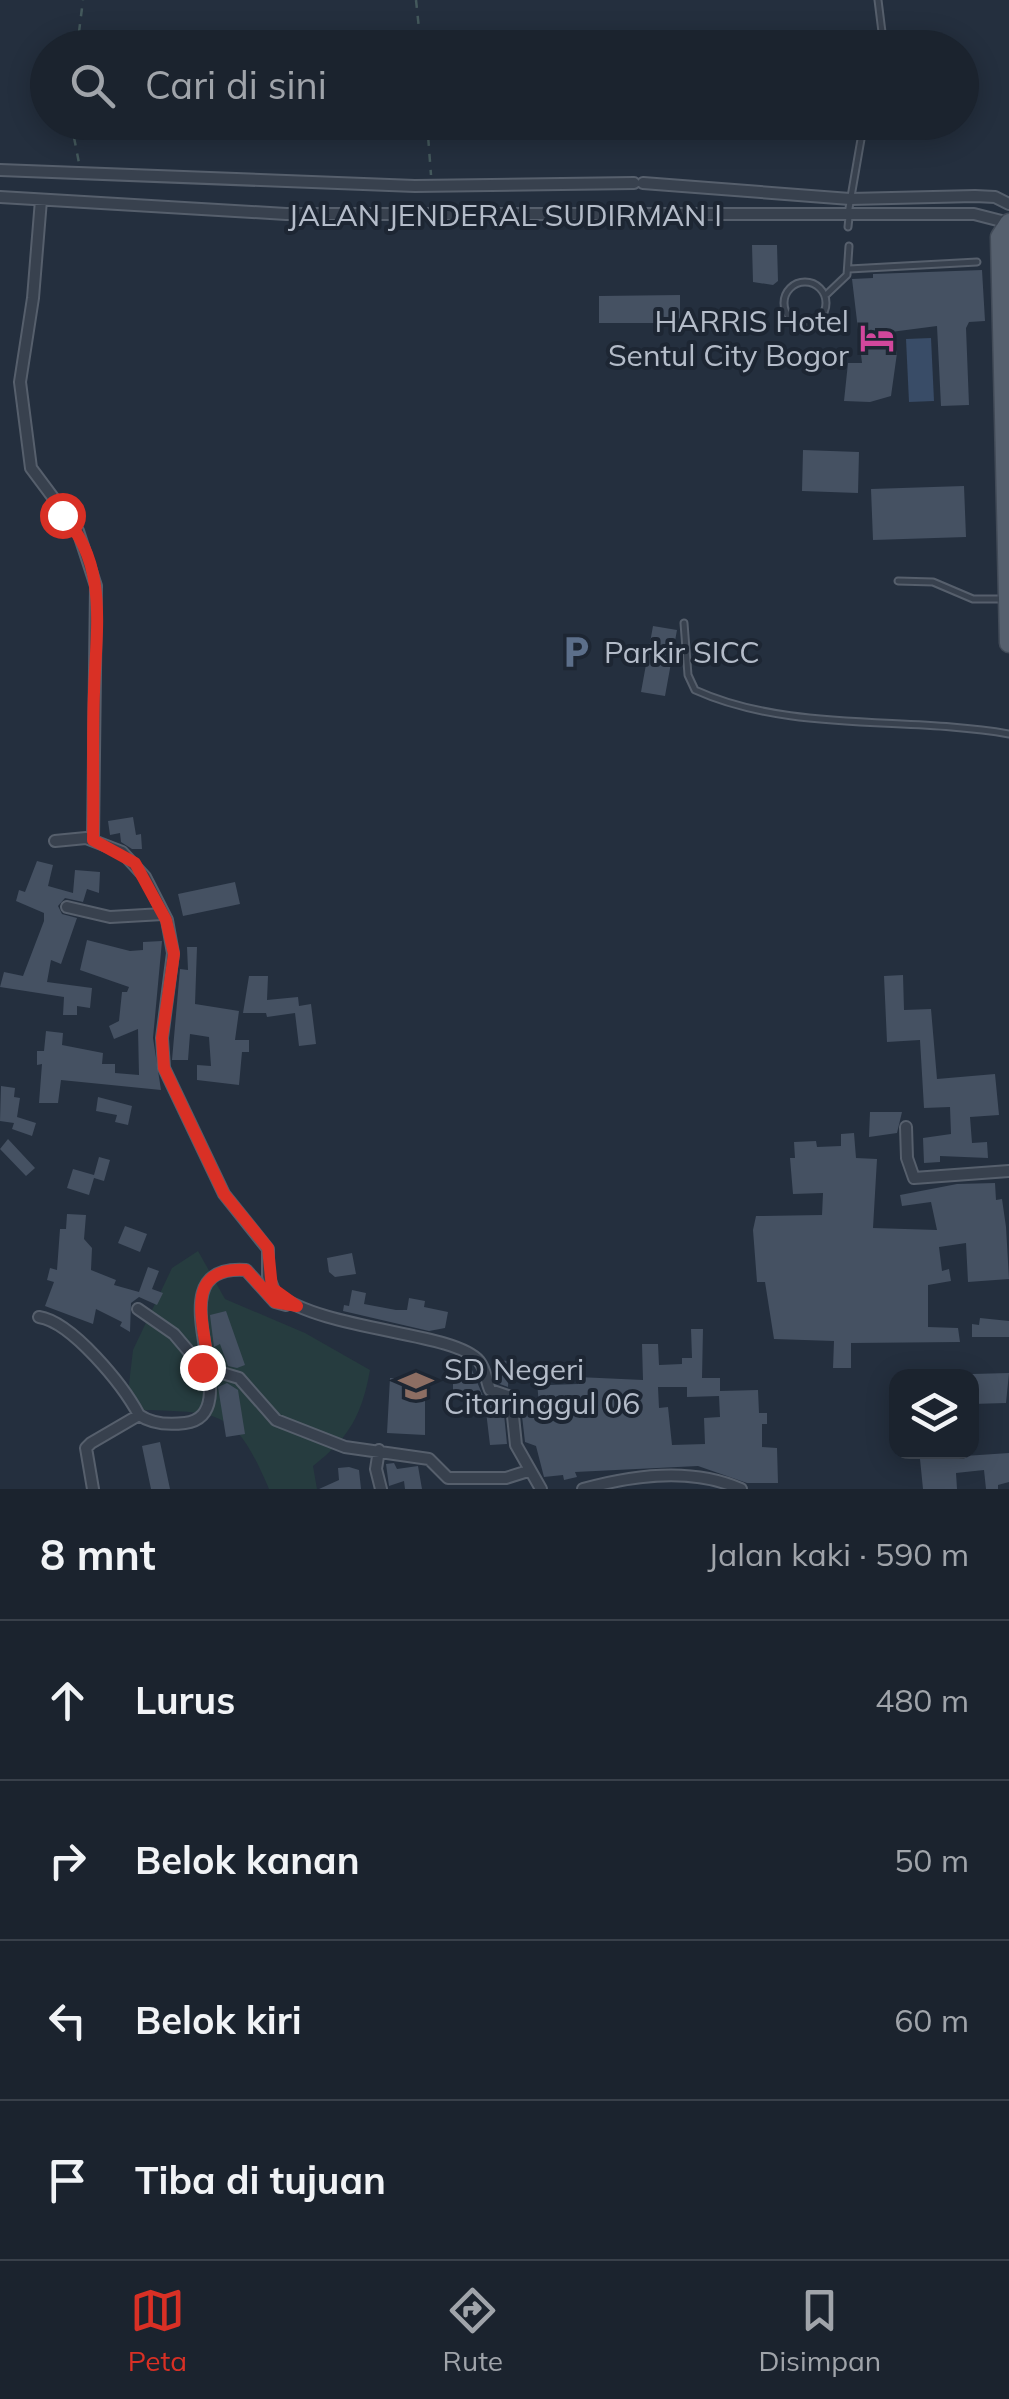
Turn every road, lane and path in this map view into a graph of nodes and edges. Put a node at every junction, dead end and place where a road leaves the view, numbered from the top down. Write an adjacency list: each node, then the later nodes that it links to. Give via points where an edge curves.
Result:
1 (82, 0): 4 (path)
2 (416, 0): 5 (path)
3 (878, 0): 6 (lane)
4 (79, 30)
5 (418, 30)
6 (882, 30)
7 (74, 140): 11 (path)
8 (428, 140): 12 (path)
9 (861, 140): 15 (lane)
10 (0, 170): 11 (street, JALAN JENDERAL SUDIRMAN I)
11 (82, 174): 12 (street, JALAN JENDERAL SUDIRMAN I)
12 (432, 186): 13 (street, JALAN JENDERAL SUDIRMAN I)
13 (461, 186): 15 (street, JALAN JENDERAL SUDIRMAN I, via 639,183); 18 (street)
14 (0, 197): 16 (street, JALAN JENDERAL SUDIRMAN I)
15 (850, 199): 17 (street, JALAN JENDERAL SUDIRMAN I, via 975,196); 19 (lane)
16 (41, 200): 18 (street, JALAN JENDERAL SUDIRMAN I, via 286,214); 33 (street, via 20,382 31,468 78,531 96,586)
17 (1009, 204)
18 (462, 213): 19 (street, JALAN JENDERAL SUDIRMAN I)
19 (848, 220): 20 (street, JALAN JENDERAL SUDIRMAN I, via 974,214)
20 (1009, 223): 25 (main road, via 1000,237)
21 (848, 246): 23 (lane)
22 (977, 262): 23 (lane)
23 (849, 269): 24 (lane)
24 (826, 297): 24 (lane, via 821,314 808,322 784,311 787,293 797,286 815,284)
25 (1005, 324): 26 (main road)
26 (1007, 526): 28 (main road)
27 (898, 581): 28 (lane, via 933,582 973,599)
28 (1008, 599): 29 (main road)
29 (1009, 616): 31 (main road)
30 (684, 623): 32 (lane, via 688,675 695,690 712,698 821,717)
31 (1009, 642)
32 (1009, 734)
33 (93, 840): 34 (street); 36 (street, via 135,863)
34 (54, 841)
35 (67, 907): 36 (street, via 110,917)
36 (163, 914): 39 (street, via 174,954 164,1068 218,1184 268,1248 272,1288)
37 (906, 1128): 38 (street, via 914,1178)
38 (1009, 1171)
39 (297, 1306): 42 (street, via 275,1302 246,1270 219,1274 198,1308); 45 (street, via 475,1357 490,1390 511,1396 516,1445)
40 (138, 1310): 42 (street, via 174,1334)
41 (39, 1317): 43 (street, via 62,1324)
42 (208, 1371): 43 (street, via 209,1403 196,1420 170,1424); 44 (street, via 240,1378 276,1420 345,1448)
43 (139, 1415): 48 (street, via 86,1448)
44 (379, 1450): 46 (street, via 428,1460 448,1478); 49 (street)
45 (528, 1472): 46 (street); 50 (street)
46 (496, 1483)
47 (660, 1483): 51 (street, via 627,1476); 52 (street, via 706,1477)
48 (93, 1489)
49 (381, 1489)
50 (541, 1489)
51 (583, 1489)
52 (742, 1489)

